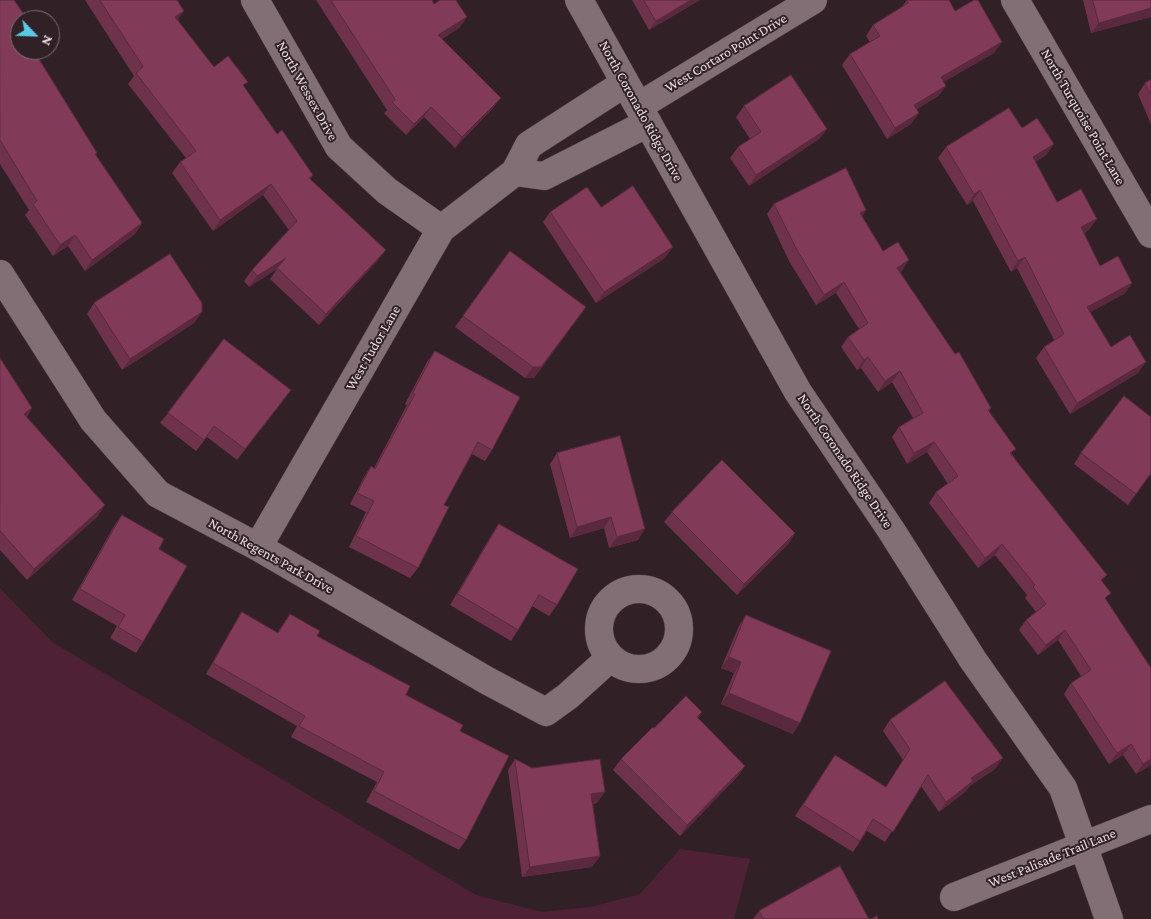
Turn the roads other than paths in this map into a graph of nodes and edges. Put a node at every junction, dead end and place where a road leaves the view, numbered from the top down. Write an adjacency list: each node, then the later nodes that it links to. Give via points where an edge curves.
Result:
1 (255, 0): 8 (street, North Wessex Drive, via 338,147 387,191)
2 (579, 0): 5 (street, North Coronado Ridge Drive)
3 (813, 0): 6 (street, West Cortaro Point Drive)
4 (1015, 0): 9 (street, North Turquoise Point Lane)
5 (625, 83): 6 (street, North Coronado Ridge Drive); 7 (street, West Tudor Lane, via 529,145)
6 (643, 114): 7 (street, via 544,176); 14 (street, North Coronado Ridge Drive, via 798,392 973,660 1063,788)
7 (515, 172): 8 (street, West Tudor Lane)
8 (441, 229): 11 (street, West Tudor Lane)
9 (1151, 234)
10 (0, 274): 11 (street, North Regents Park Drive, via 93,420 158,494)
11 (258, 547): 12 (street, North Regents Park Drive, via 546,712)
12 (610, 658)
13 (1151, 819): 14 (street, West Palisade Trail Lane)
14 (1082, 845): 15 (street, West Palisade Trail Lane); 16 (street, North Coronado Ridge Drive)
15 (954, 896)
16 (1109, 919)

